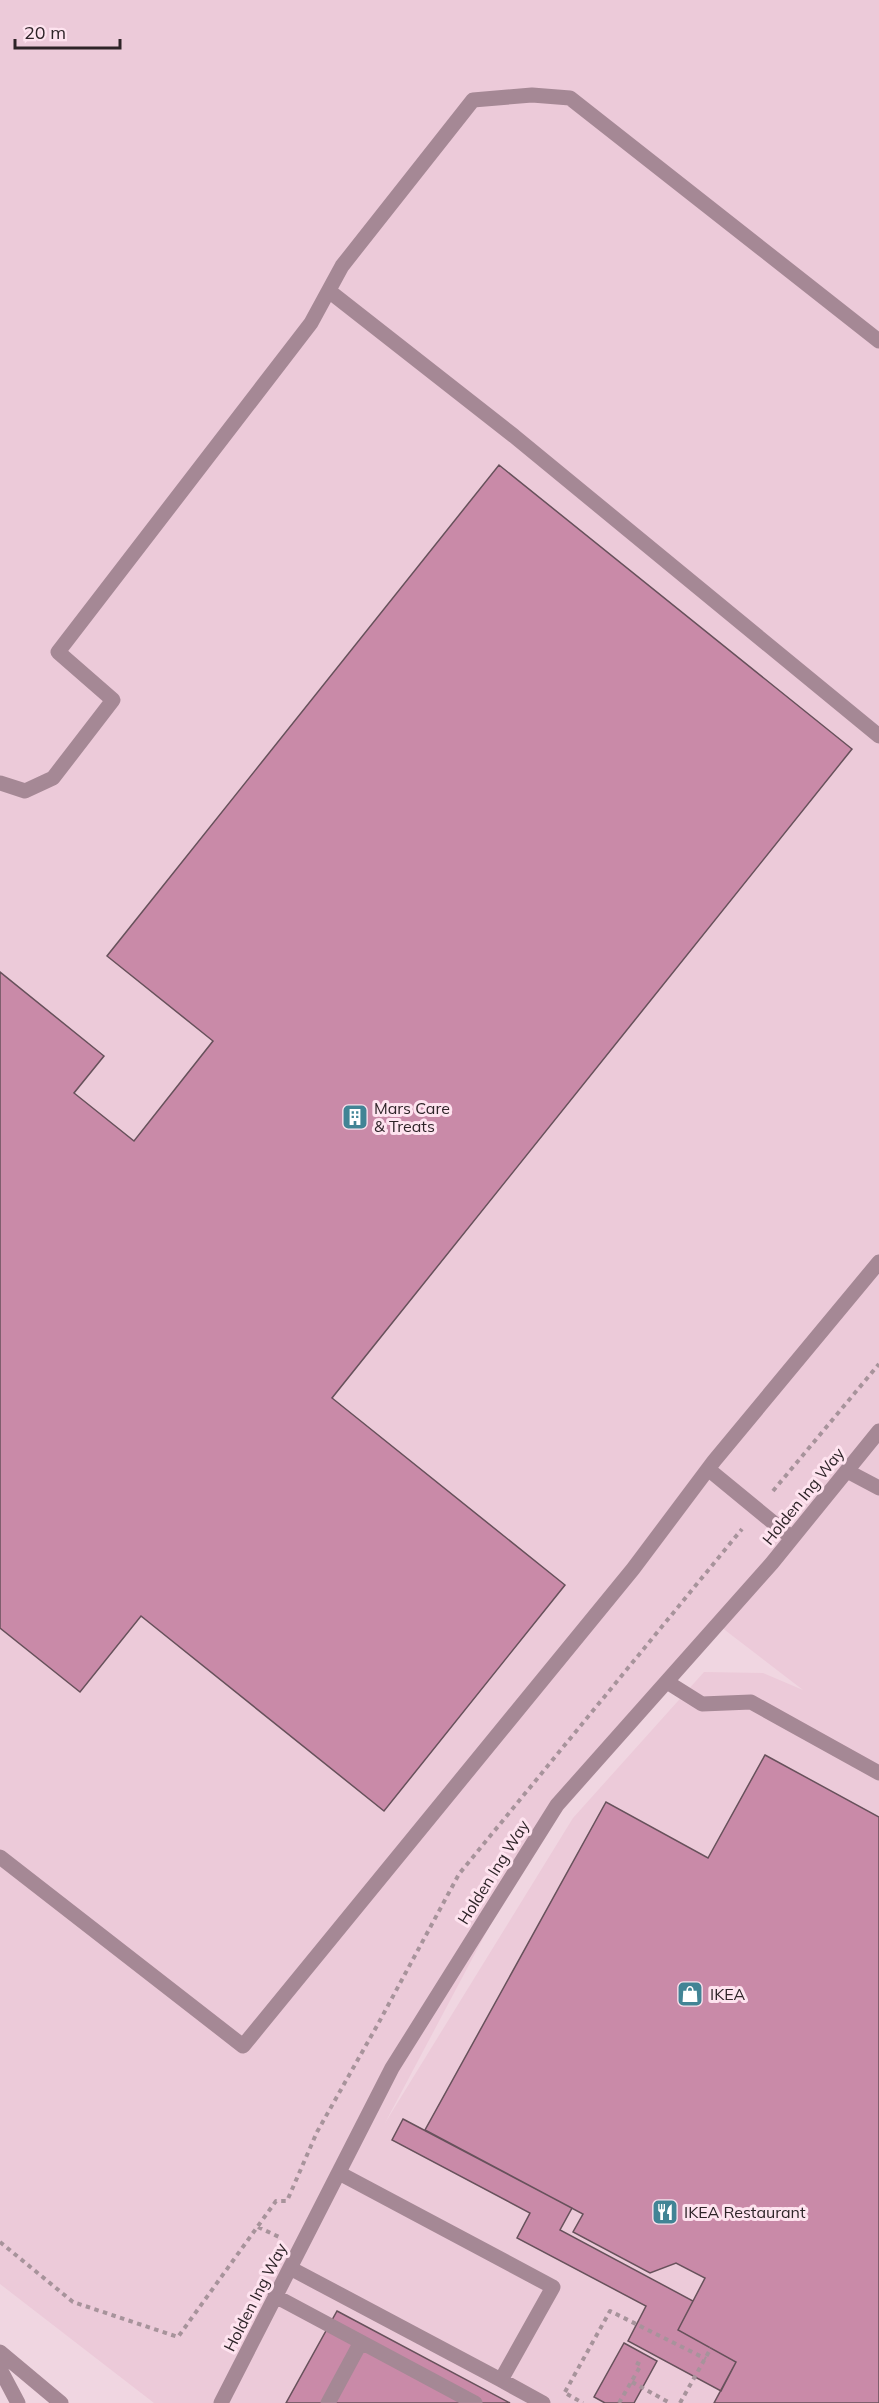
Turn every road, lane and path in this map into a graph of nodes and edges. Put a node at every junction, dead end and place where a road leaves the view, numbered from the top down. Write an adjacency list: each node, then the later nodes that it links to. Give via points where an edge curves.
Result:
1 (329, 291): 2 (street, via 342,267 473,100 532,95 570,98); 3 (street, via 514,436); 4 (street, via 311,323 58,652 113,700 53,778 25,791)
2 (879, 341)
3 (879, 736)
4 (0, 783)
5 (879, 1262): 8 (street)
6 (879, 1364): 11 (path)
7 (879, 1431): 9 (street, Holden Ing Way)
8 (708, 1469): 11 (street); 15 (street, via 633,1569 243,2046)
9 (847, 1471): 10 (street); 12 (street, Holden Ing Way)
10 (879, 1488)
11 (758, 1510): 12 (street); 17 (path, via 459,1874 317,2132 287,2201 276,2201 178,2337 74,2302)
12 (792, 1538): 13 (street, Holden Ing Way)
13 (667, 1682): 14 (street, via 702,1704 751,1702); 16 (street, Holden Ing Way, via 557,1805 392,2068)
14 (879, 1773)
15 (0, 1857)
16 (339, 2173): 18 (street, Holden Ing Way); 26 (street, via 553,2287)
17 (0, 2242)
18 (290, 2268): 19 (street, Holden Ing Way); 26 (street)
19 (275, 2296): 20 (street); 29 (street, Holden Ing Way)
20 (361, 2342): 33 (street); 34 (street)
21 (711, 2348): 23 (path)
22 (0, 2352): 31 (street)
23 (706, 2359): 28 (path, via 610,2311); 38 (path)
24 (635, 2362): 27 (path, via 641,2365)
25 (0, 2369): 30 (street)
26 (501, 2380): 35 (street)
27 (632, 2382): 36 (path); 37 (path)
28 (564, 2393)
29 (224, 2398): 32 (street, Holden Ing Way)
30 (18, 2403)
31 (61, 2403)
32 (207, 2403)
33 (328, 2403)
34 (475, 2403)
35 (543, 2403)
36 (619, 2403)
37 (670, 2403)
38 (681, 2403)

